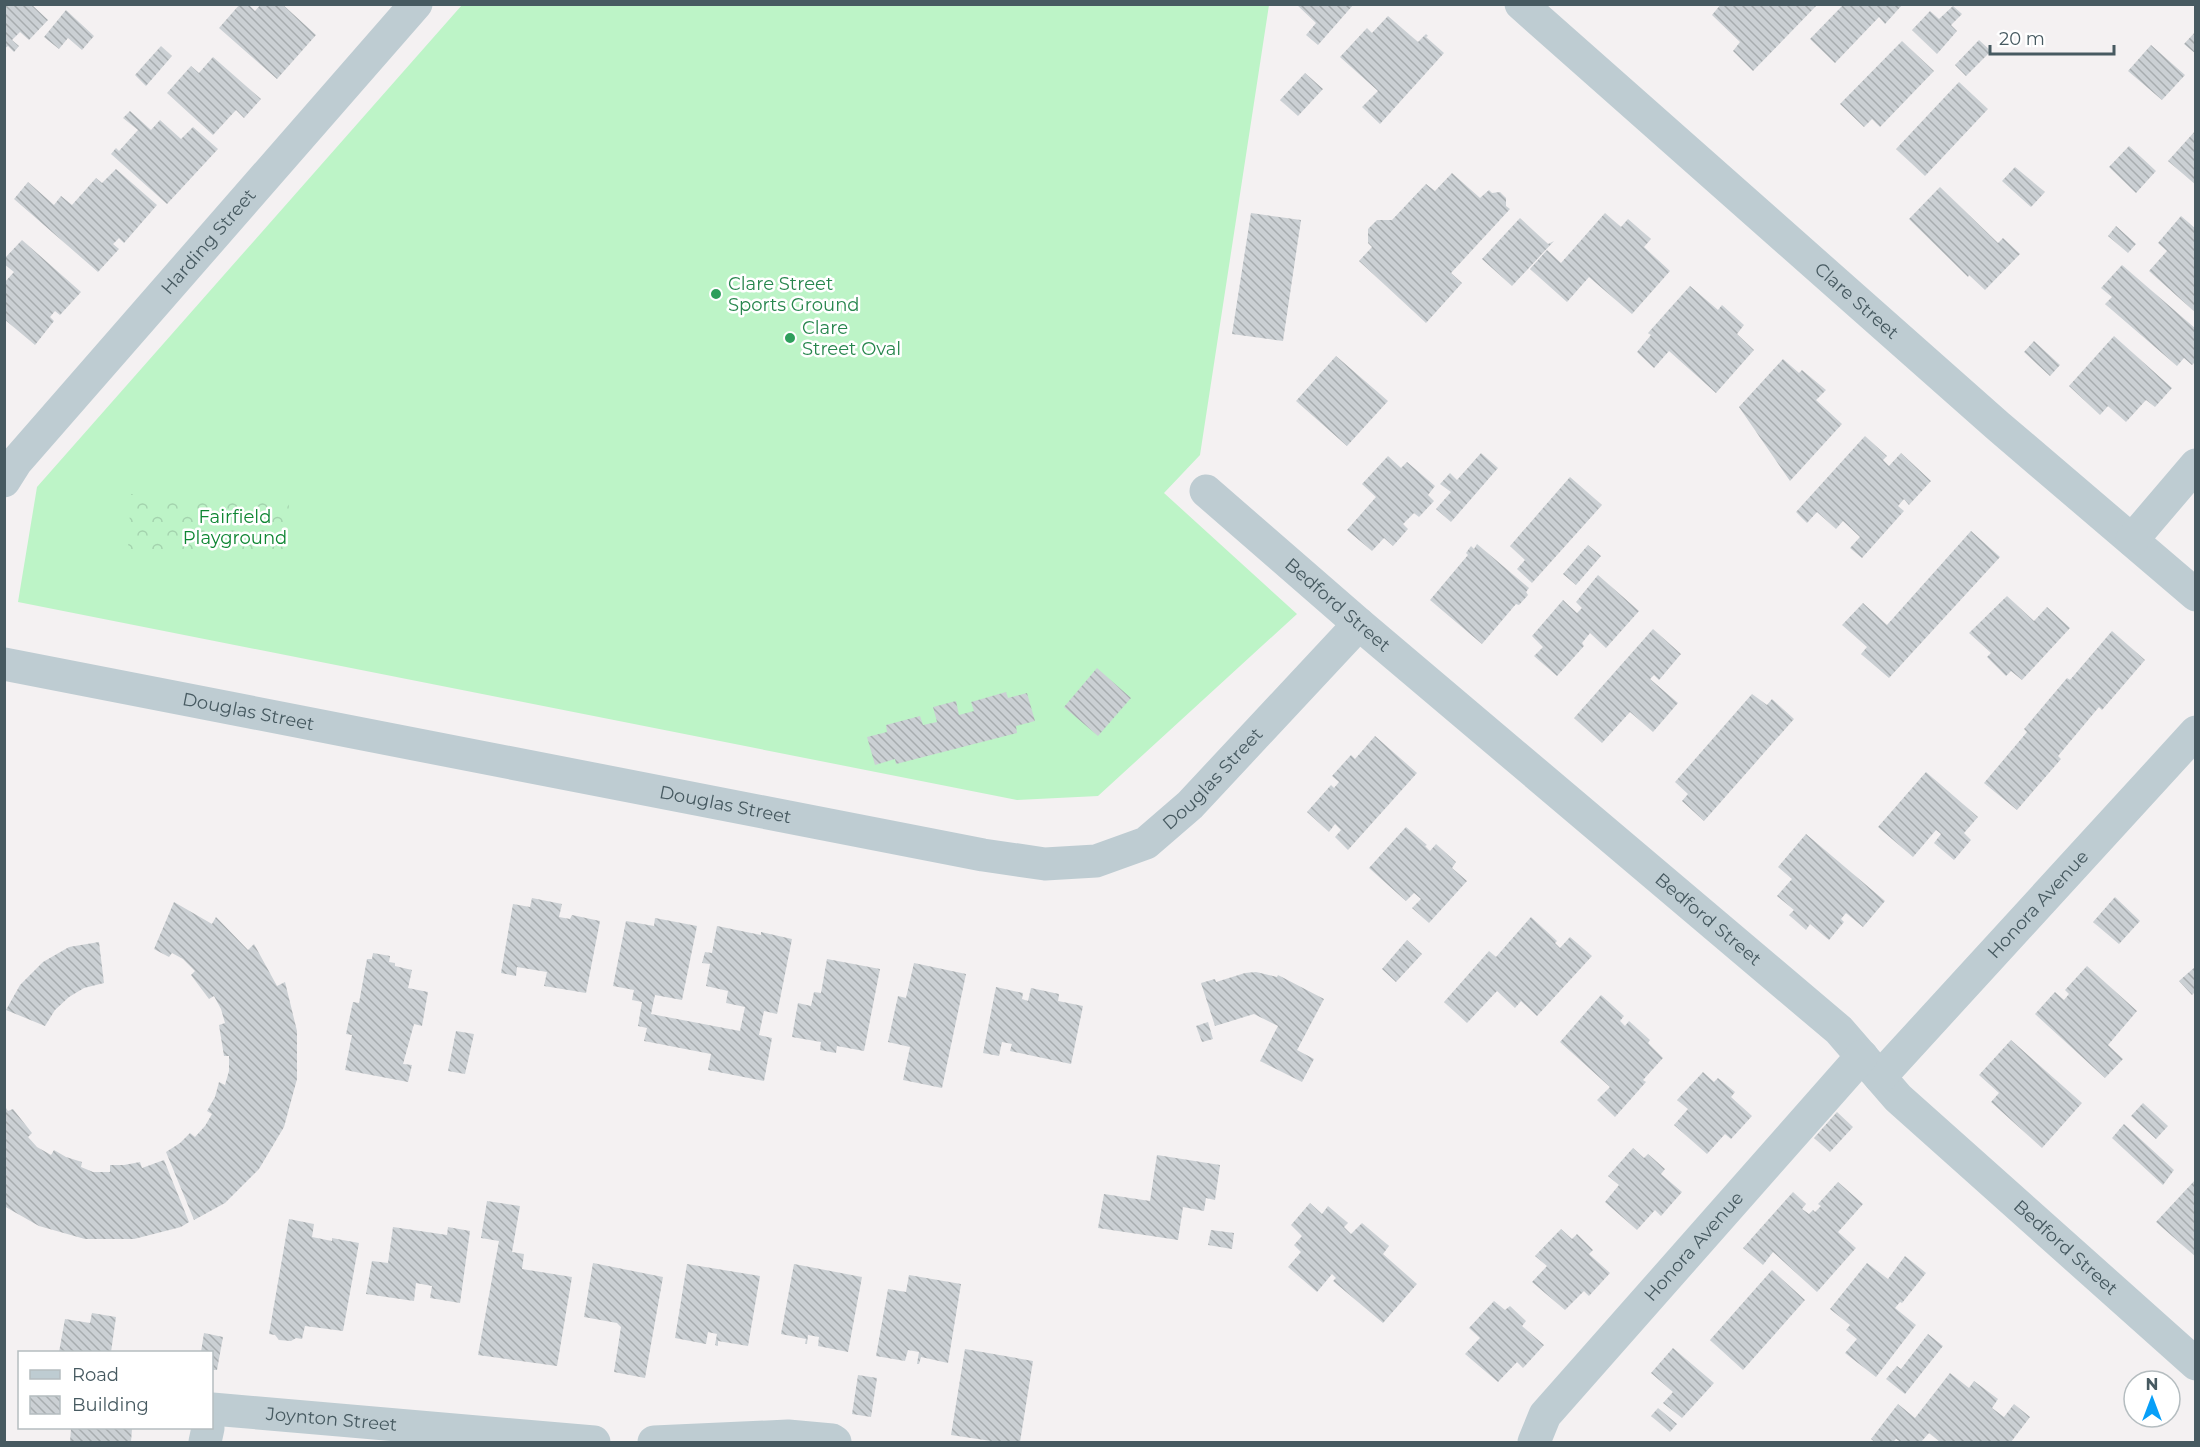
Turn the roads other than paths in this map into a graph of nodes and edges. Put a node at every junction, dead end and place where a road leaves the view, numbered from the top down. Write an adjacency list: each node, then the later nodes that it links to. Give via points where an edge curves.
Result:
1 (416, 4): 4 (street, Harding Street, via 16,462)
2 (1521, 4): 6 (street, Clare Street)
3 (2196, 465): 6 (street)
4 (4, 481)
5 (1206, 490): 8 (street, Bedford Street)
6 (2132, 540): 7 (street, Clare Street)
7 (2196, 595)
8 (1359, 624): 9 (street, Douglas Street, via 1190,806 1146,843 1096,861 1045,864); 11 (street, Bedford Street, via 1839,1030)
9 (4, 664)
10 (2196, 732): 11 (street, Honora Avenue)
11 (1871, 1066): 12 (street, Bedford Street, via 1898,1098); 17 (street, Honora Avenue, via 1545,1415)
12 (2196, 1364)
13 (213, 1409): 14 (street, Joynton Street)
14 (594, 1443)
15 (654, 1443): 16 (street, via 788,1436)
16 (835, 1443)
17 (1534, 1443)

